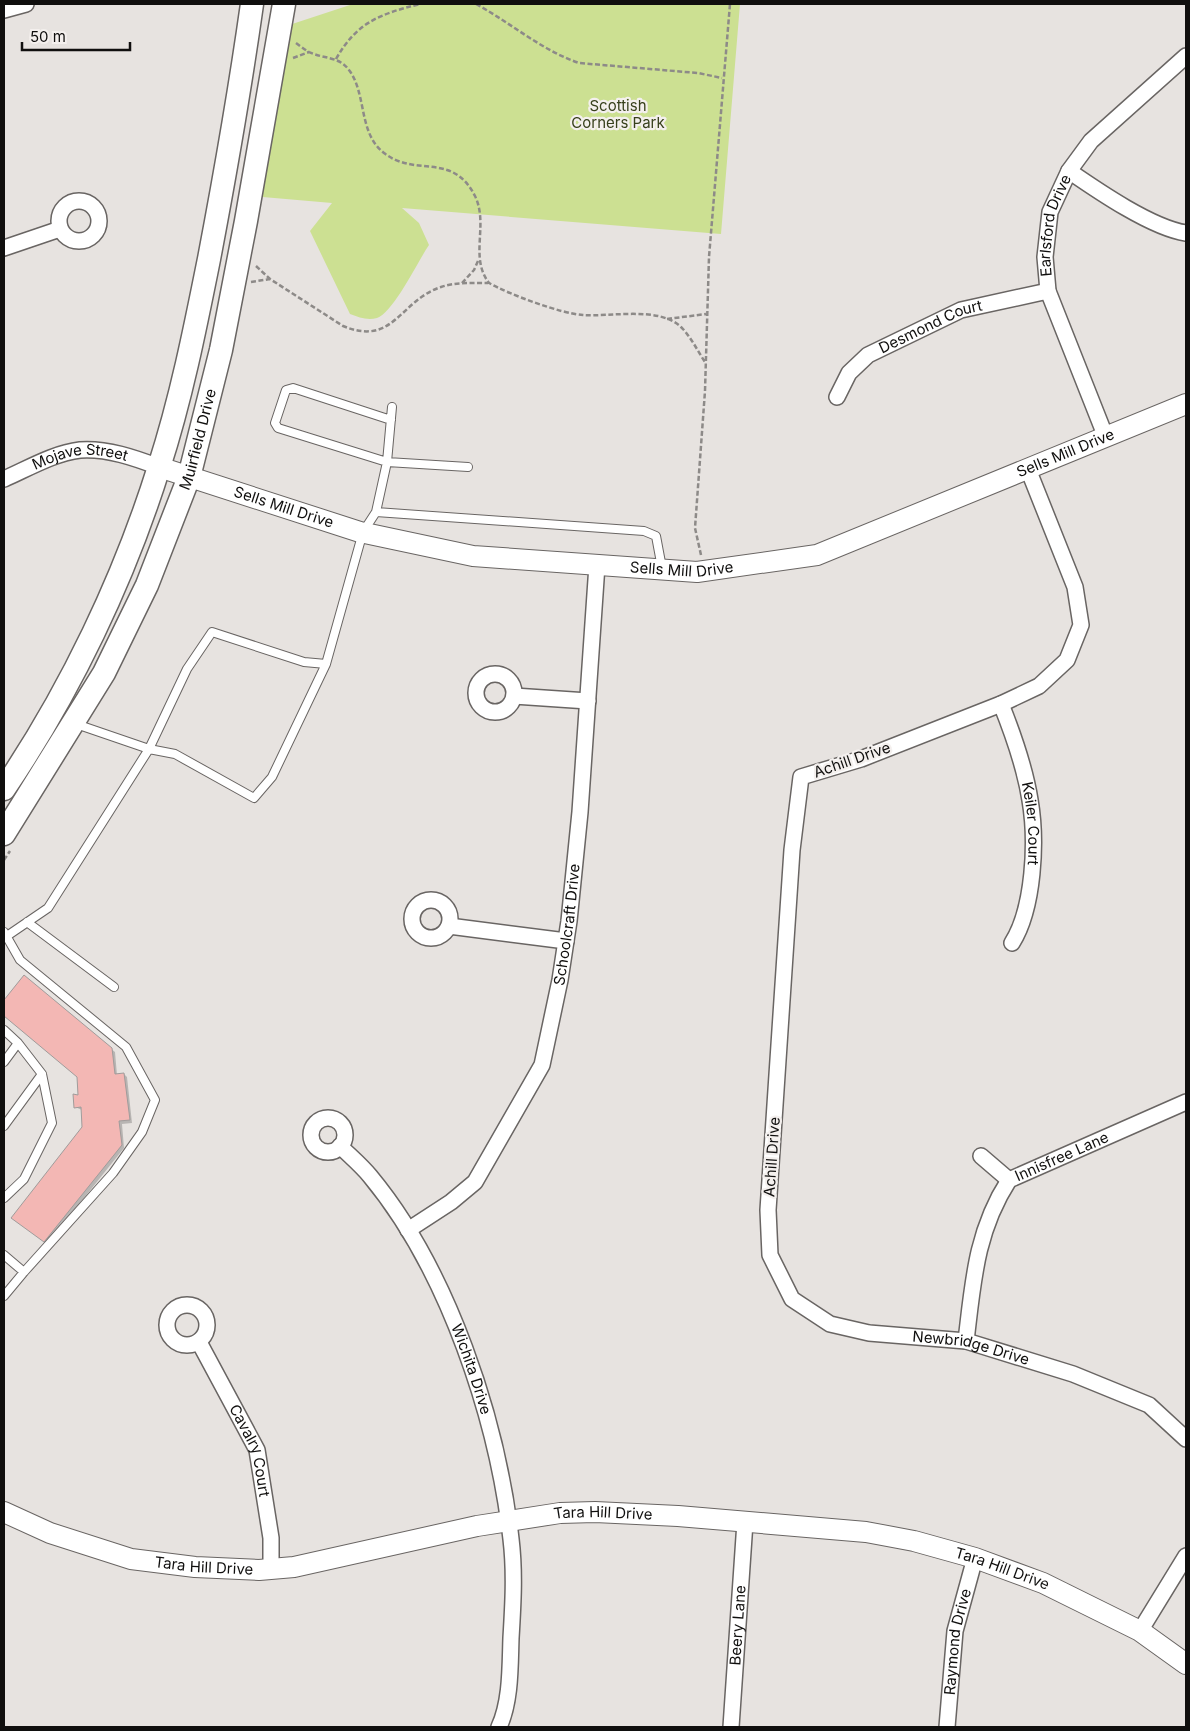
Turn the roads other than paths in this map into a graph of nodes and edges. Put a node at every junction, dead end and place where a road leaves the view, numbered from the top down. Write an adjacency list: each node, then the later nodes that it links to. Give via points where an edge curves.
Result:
1 (26, 4): 4 (street)
2 (252, 4): 17 (main road, Muirfield Drive, via 191,350)
3 (284, 4): 20 (main road, Muirfield Drive, via 221,350)
4 (4, 10)
5 (1186, 56): 6 (street, Earlsford Drive, via 1091,141)
6 (1069, 171): 8 (street, via 1142,216); 10 (street, Earlsford Drive, via 1050,212 1045,257)
7 (60, 229): 9 (street)
8 (1186, 233)
9 (4, 248)
10 (1048, 291): 11 (street, Desmond Court, via 961,310 868,355 849,374); 15 (street, Earlsford Drive)
11 (837, 397)
12 (1186, 404): 15 (street, Sells Mill Drive)
13 (392, 407): 14 (lane)
14 (391, 420): 16 (lane); 16 (lane, via 293,388 286,390 275,423 278,428)
15 (1105, 436): 19 (street, Sells Mill Drive)
16 (388, 462): 18 (lane); 22 (lane)
17 (159, 467): 20 (street, Sells Mill Drive); 21 (street, Mojave Street, via 123,455 80,450 49,459); 32 (main road, Muirfield Drive, via 120,572 79,663)
18 (468, 467)
19 (1028, 469): 25 (street, Sells Mill Drive, via 817,555 704,562); 29 (street, Achill Drive, via 1075,587 1080,625 1067,660 1039,686)
20 (189, 477): 23 (street, Sells Mill Drive); 30 (main road, Muirfield Drive, via 147,585 104,673)
21 (4, 479)
22 (376, 512): 23 (lane); 25 (lane, via 644,531 656,536)
23 (363, 532): 24 (street, Sells Mill Drive, via 473,556); 26 (lane)
24 (597, 565): 25 (street, Sells Mill Drive); 28 (street, Schoolcraft Drive)
25 (662, 570)
26 (326, 664): 31 (lane, via 304,662 212,632 187,669); 31 (lane, via 272,777 254,798 175,754)
27 (514, 696): 28 (street)
28 (588, 701): 37 (street, Schoolcraft Drive)
29 (1001, 704): 38 (street, Keiler Court, via 1030,800 1033,840 1029,904); 52 (street, Achill Drive, via 861,759 801,777 792,850 768,1210)
30 (74, 723): 31 (lane); 33 (main road, Muirfield Drive)
31 (149, 748): 34 (lane, via 48,908)
32 (4, 789)
33 (4, 834)
34 (27, 922): 36 (lane); 39 (lane)
35 (449, 926): 37 (street)
36 (5, 935): 53 (lane, via 20,960 126,1046 155,1100 142,1132 113,1173)
37 (566, 941): 50 (street, Schoolcraft Drive, via 542,1065 475,1182)
38 (1012, 943)
39 (114, 987)
40 (4, 1030): 41 (lane)
41 (18, 1043): 42 (lane); 43 (lane)
42 (4, 1062)
43 (42, 1074): 45 (lane); 49 (lane, via 52,1123 24,1180)
44 (1185, 1107): 48 (street, Innisfree Lane)
45 (4, 1126)
46 (340, 1146): 50 (street, Wichita Drive, via 369,1175)
47 (981, 1156): 48 (street)
48 (1009, 1180): 55 (street, Innisfree Lane, via 997,1199 978,1247)
49 (4, 1198)
50 (408, 1230): 59 (street, Wichita Drive, via 448,1305 485,1406)
51 (4, 1255): 53 (lane)
52 (770, 1255): 55 (street, Newbridge Drive, via 792,1298 830,1324 868,1333)
53 (24, 1272): 54 (lane)
54 (4, 1296)
55 (966, 1340): 57 (street, Newbridge Drive, via 1073,1374 1149,1405)
56 (199, 1342): 63 (street, Cavalry Court, via 256,1450 271,1538)
57 (1186, 1439)
58 (4, 1512): 63 (street, Tara Hill Drive, via 50,1533 131,1559 195,1567)
59 (508, 1520): 60 (street, Tara Hill Drive, via 543,1514 595,1512); 63 (street, Tara Hill Drive, via 336,1559); 66 (street, Wichita Drive, via 514,1596 504,1717)
60 (745, 1522): 62 (street, Tara Hill Drive, via 866,1532); 67 (street, Beery Lane)
61 (1186, 1556): 64 (street)
62 (975, 1558): 64 (street, Tara Hill Drive, via 1043,1583); 68 (street, Raymond Drive, via 955,1631)
63 (271, 1569)
64 (1140, 1631): 65 (street, Tara Hill Drive)
65 (1186, 1664)
66 (499, 1727)
67 (730, 1727)
68 (947, 1727)

